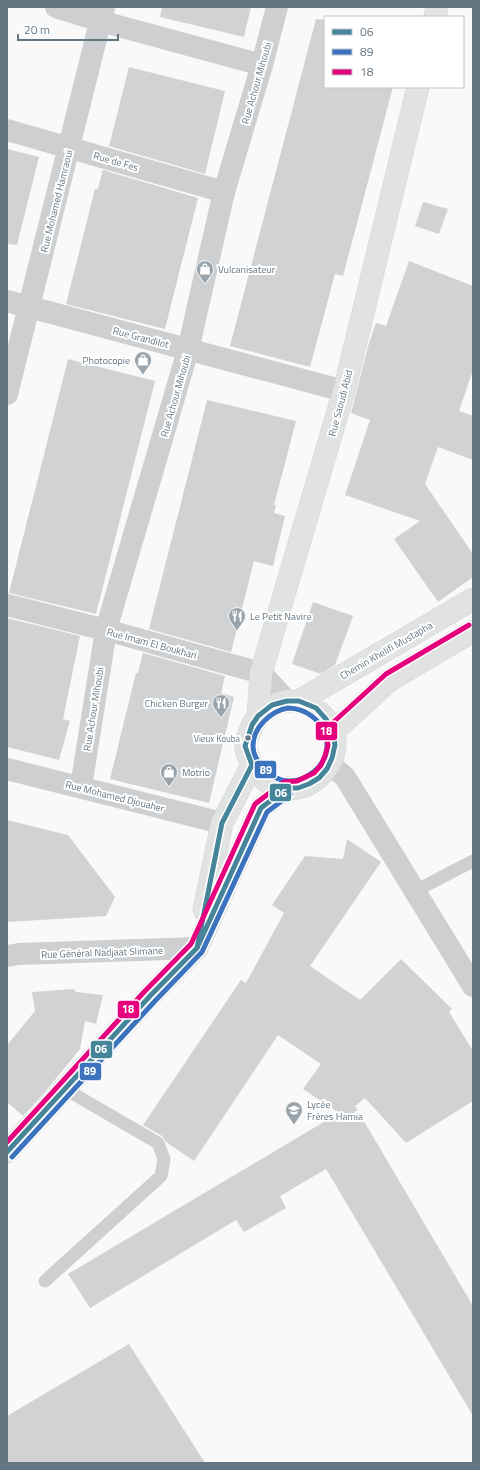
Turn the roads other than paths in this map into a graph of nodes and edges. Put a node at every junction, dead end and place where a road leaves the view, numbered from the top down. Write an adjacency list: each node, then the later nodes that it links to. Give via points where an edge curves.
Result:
1 (56, 7): 3 (street)
2 (277, 7): 4 (street, Rue Achour Mihoubi)
3 (102, 14): 4 (street); 7 (street, Rue Mohamed Hamraoui)
4 (262, 65): 8 (street, Rue Achour Mihoubi)
5 (418, 88): 12 (main road, Rue Saoudi Abid)
6 (7, 130): 7 (street, Rue de Fes)
7 (69, 148): 8 (street, Rue de Fes); 10 (street, Rue Mohamed Hamraoui)
8 (224, 192): 11 (street, Rue Achour Mihoubi)
9 (7, 301): 10 (street, Rue Grandilot)
10 (29, 307): 11 (street, Rue Grandilot); 13 (street, Rue Mohamed Hamraoui)
11 (188, 350): 12 (street, Rue Grandilot); 16 (street, Rue Achour Mihoubi)
12 (344, 391): 18 (main road, Rue Saoudi Abid)
13 (7, 394)
14 (473, 599): 19 (main road, Chemin Khelifi Mustapha)
15 (7, 605): 16 (street, Rue Imam El Boukhari)
16 (106, 630): 18 (street, Rue Imam El Boukhari); 25 (street, Rue Achour Mihoubi)
17 (473, 631): 21 (main road, via 390,680)
18 (261, 673): 19 (street); 20 (main road, Rue Saoudi Abid)
19 (293, 701): 20 (main road, via 272,706); 21 (main road, via 316,708)
20 (258, 716): 23 (main road, via 245,746)
21 (333, 732): 22 (main road)
22 (332, 758): 26 (main road, via 327,769 310,784); 29 (street, via 331,764 345,777)
23 (252, 765): 26 (main road, via 260,776 272,784); 27 (main road)
24 (7, 769): 25 (street, Rue Mohamed Djouaher)
25 (81, 787): 27 (street, Rue Mohamed Djouaher)
26 (287, 788): 30 (main road, via 261,808)
27 (222, 823): 30 (main road)
28 (473, 860): 29 (lane)
29 (415, 891): 32 (street)
30 (196, 948): 31 (street, Rue Général Nadjaat Slimane); 33 (main road)
31 (7, 956)
32 (470, 976)
33 (65, 1089): 34 (main road); 35 (lane, via 158,1144 164,1159 161,1176)
34 (7, 1152)
35 (45, 1281)

